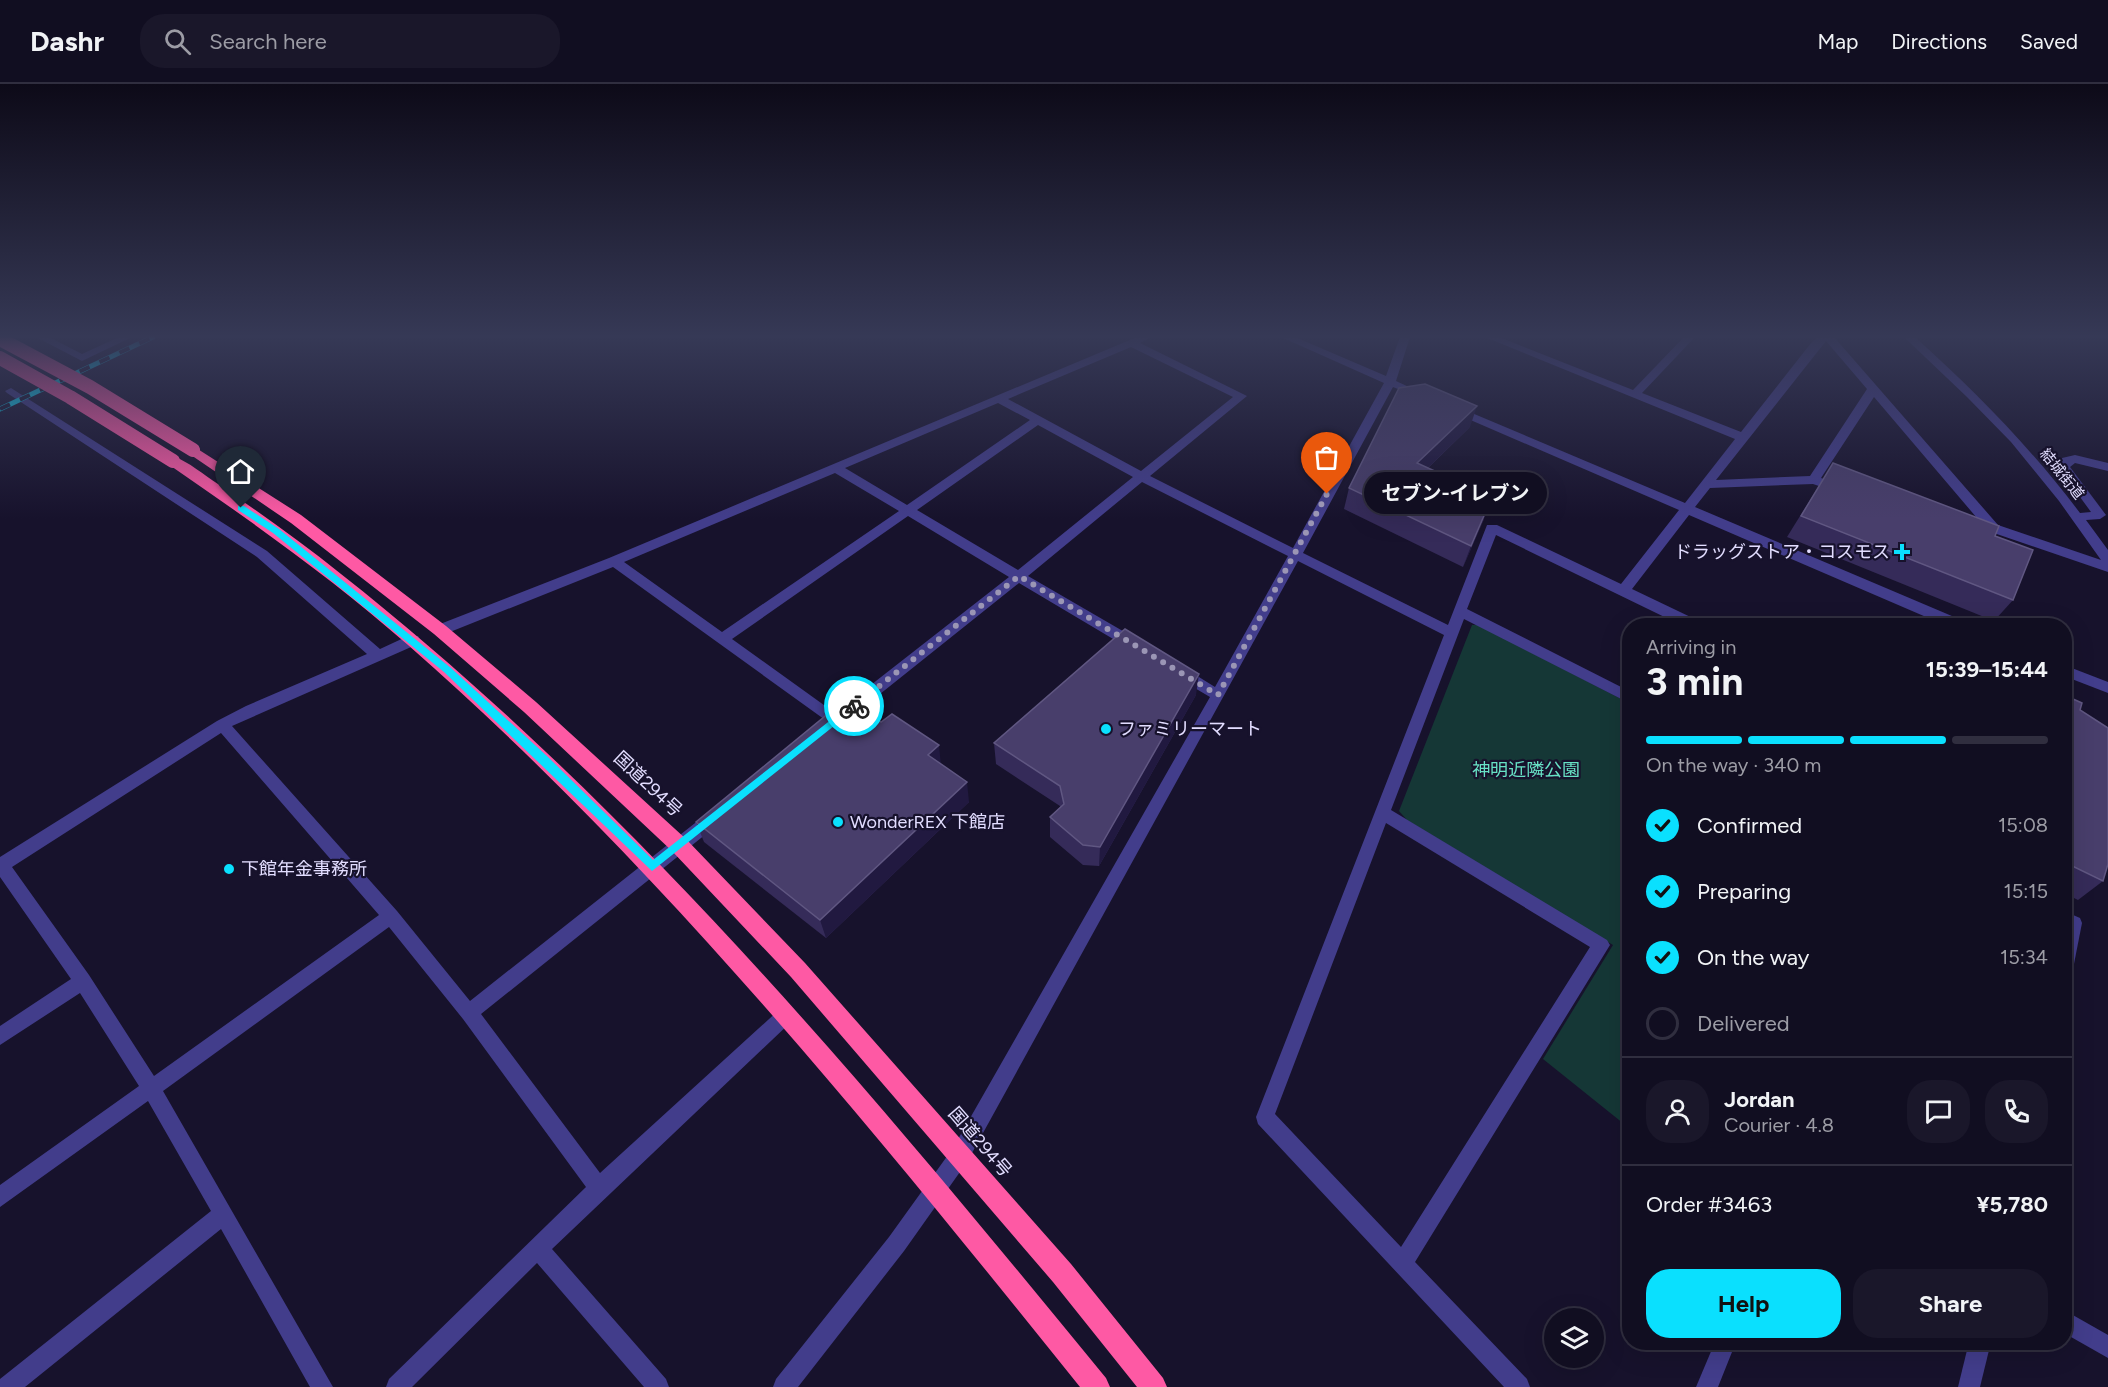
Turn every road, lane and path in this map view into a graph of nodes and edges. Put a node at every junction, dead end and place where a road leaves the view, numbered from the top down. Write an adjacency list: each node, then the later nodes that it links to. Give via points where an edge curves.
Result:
1 (21, 398): 39 (street, via 262,554)
2 (71, 398): 37 (highway, bridge, via 276,531)
3 (108, 398): 34 (highway, 国道294号, bridge, via 296,519)
4 (1002, 398): 13 (street)
5 (1239, 398): 18 (street)
6 (1380, 398): 25 (street)
7 (1428, 398): 23 (street)
8 (1644, 398): 15 (street)
9 (1775, 398): 15 (street)
10 (1867, 398): 19 (street)
11 (1880, 398): 28 (street, via 1974,513 1994,528)
12 (1975, 398): 24 (street, 結城街道)
13 (999, 399): 14 (street); 17 (street)
14 (1038, 420): 18 (street); 22 (street)
15 (1744, 438): 20 (street)
16 (2108, 467): 24 (street, via 2075,459 2066,461 2064,467 2100,515)
17 (836, 468): 22 (street); 27 (street)
18 (1142, 477): 25 (street); 29 (street)
19 (1814, 480): 20 (street); 21 (street)
20 (1708, 484): 23 (street)
21 (1857, 495)
22 (906, 510): 29 (street); 36 (street)
23 (1689, 510): 30 (street); 33 (street)
24 (2078, 517): 26 (street, 結城街道)
25 (1294, 553): 35 (street); 44 (street)
26 (2108, 560)
27 (614, 561): 34 (street); 36 (street)
28 (2108, 567)
29 (1019, 576): 36 (street, via 831,725); 38 (street)
30 (1623, 591): 31 (street, via 1492,528); 32 (street)
31 (1461, 612): 35 (street); 43 (street)
32 (1679, 618)
33 (1942, 618)
34 (440, 630): 48 (highway, 国道294号, via 530,706)
35 (1451, 633): 47 (street)
36 (722, 639)
37 (413, 640): 39 (street); 50 (highway, via 545,760)
38 (1148, 653)
39 (378, 655): 45 (street)
40 (1168, 665): 44 (street)
41 (2072, 672): 42 (street)
42 (2108, 688)
43 (1622, 694)
44 (1218, 695): 57 (street)
45 (222, 725): 49 (street); 51 (street)
46 (725, 809): 48 (street)
47 (1382, 813): 63 (street, via 1265,1117); 63 (street, via 1601,945)
48 (679, 846): 50 (street); 57 (highway, 国道294号, via 798,970)
49 (0, 866): 52 (street)
50 (652, 867): 53 (street); 54 (highway)
51 (391, 916): 53 (street); 56 (street)
52 (83, 981): 55 (street); 56 (street)
53 (469, 1014): 58 (street)
54 (786, 1015): 58 (street); 59 (highway)
55 (0, 1036)
56 (151, 1088): 60 (street); 61 (street)
57 (960, 1155): 59 (street); 75 (highway, 国道294号)
58 (599, 1188): 62 (street)
59 (937, 1190): 73 (street); 74 (highway)
60 (0, 1197)
61 (222, 1215): 69 (street); 70 (street)
62 (538, 1248): 71 (street); 72 (street)
63 (1403, 1262): 68 (street)
64 (2072, 1326): 65 (street)
65 (2108, 1347)
66 (1723, 1350): 76 (street)
67 (1978, 1350): 77 (street)
68 (1516, 1386)
69 (8, 1387)
70 (322, 1387)
71 (397, 1387)
72 (658, 1387)
73 (784, 1387)
74 (1097, 1387)
75 (1154, 1387)
76 (1707, 1387)
77 (1969, 1387)

